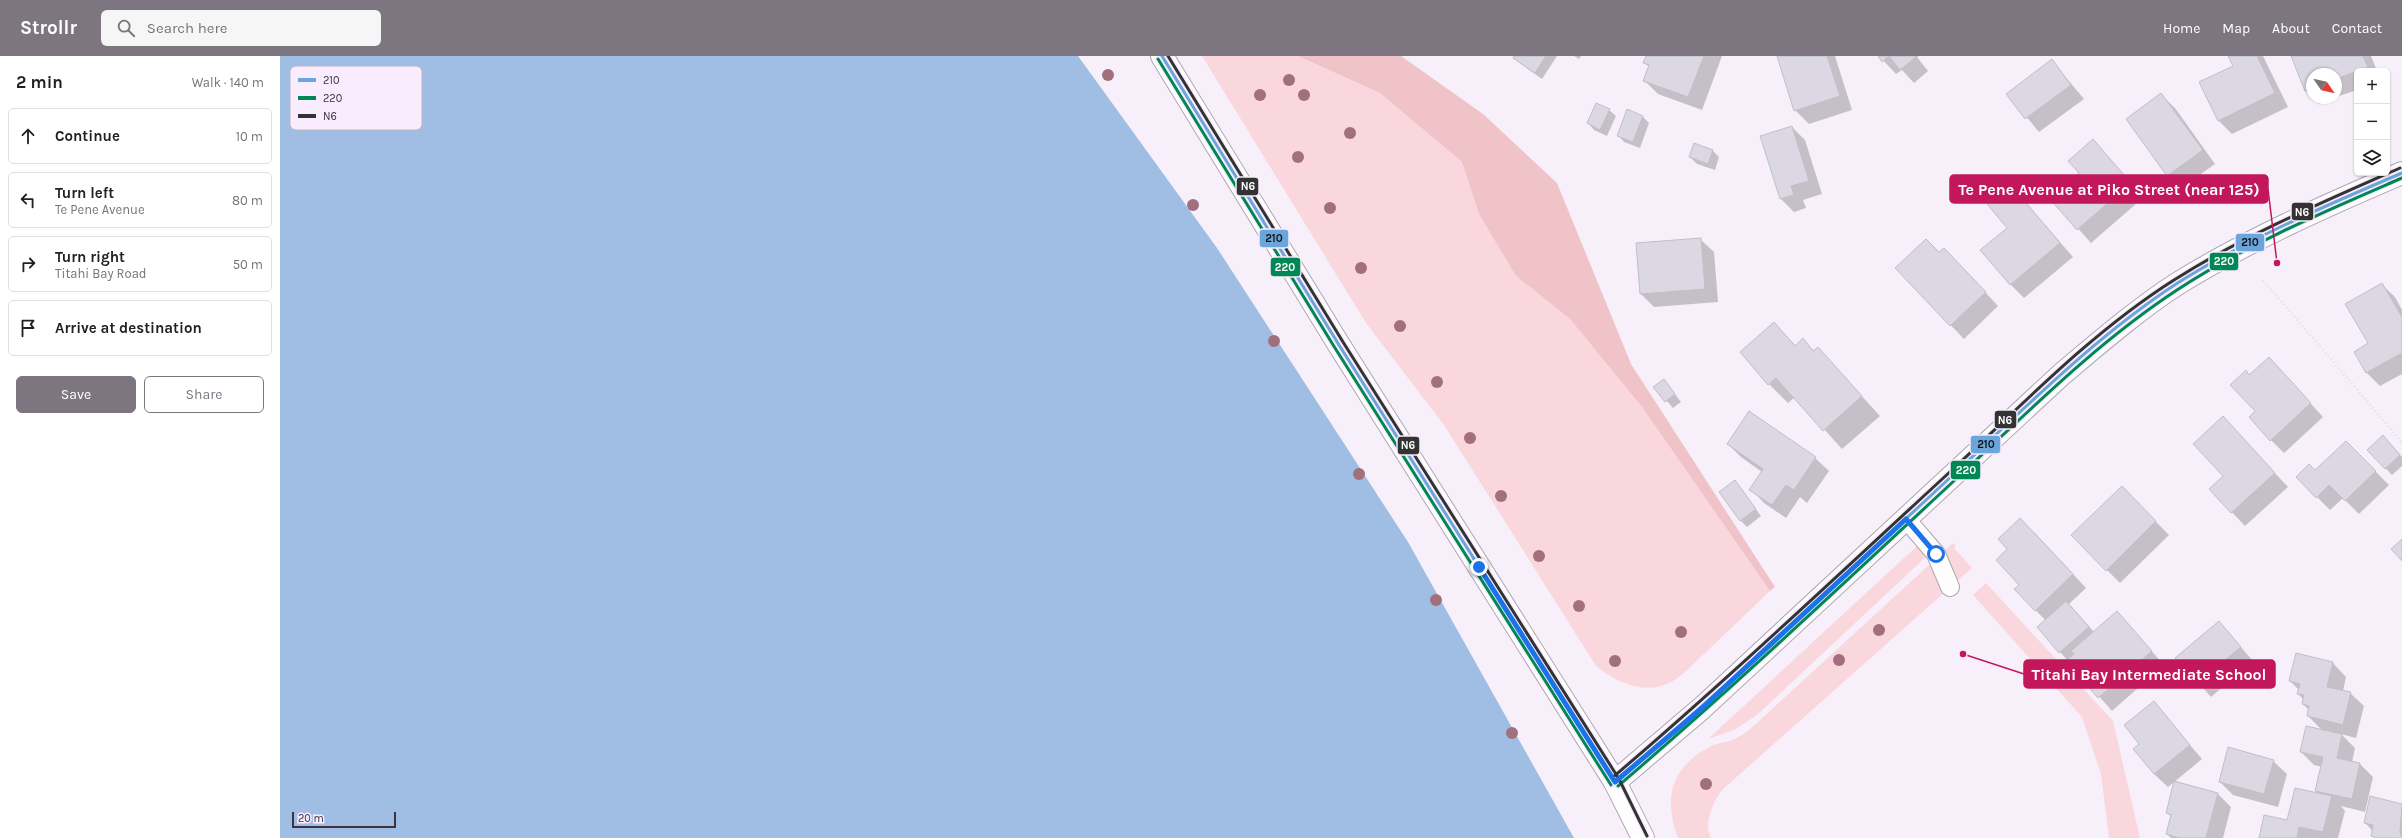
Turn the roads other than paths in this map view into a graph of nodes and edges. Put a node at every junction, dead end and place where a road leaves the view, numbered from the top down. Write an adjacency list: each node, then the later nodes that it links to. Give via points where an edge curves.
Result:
1 (1162, 56): 5 (street)
2 (2402, 173): 3 (street, via 2247,243 2176,285 2062,374)
3 (1906, 519): 4 (lane, via 1936,554); 5 (street, via 1702,708)
4 (1950, 587)
5 (1615, 782): 6 (street)
6 (1643, 838)

